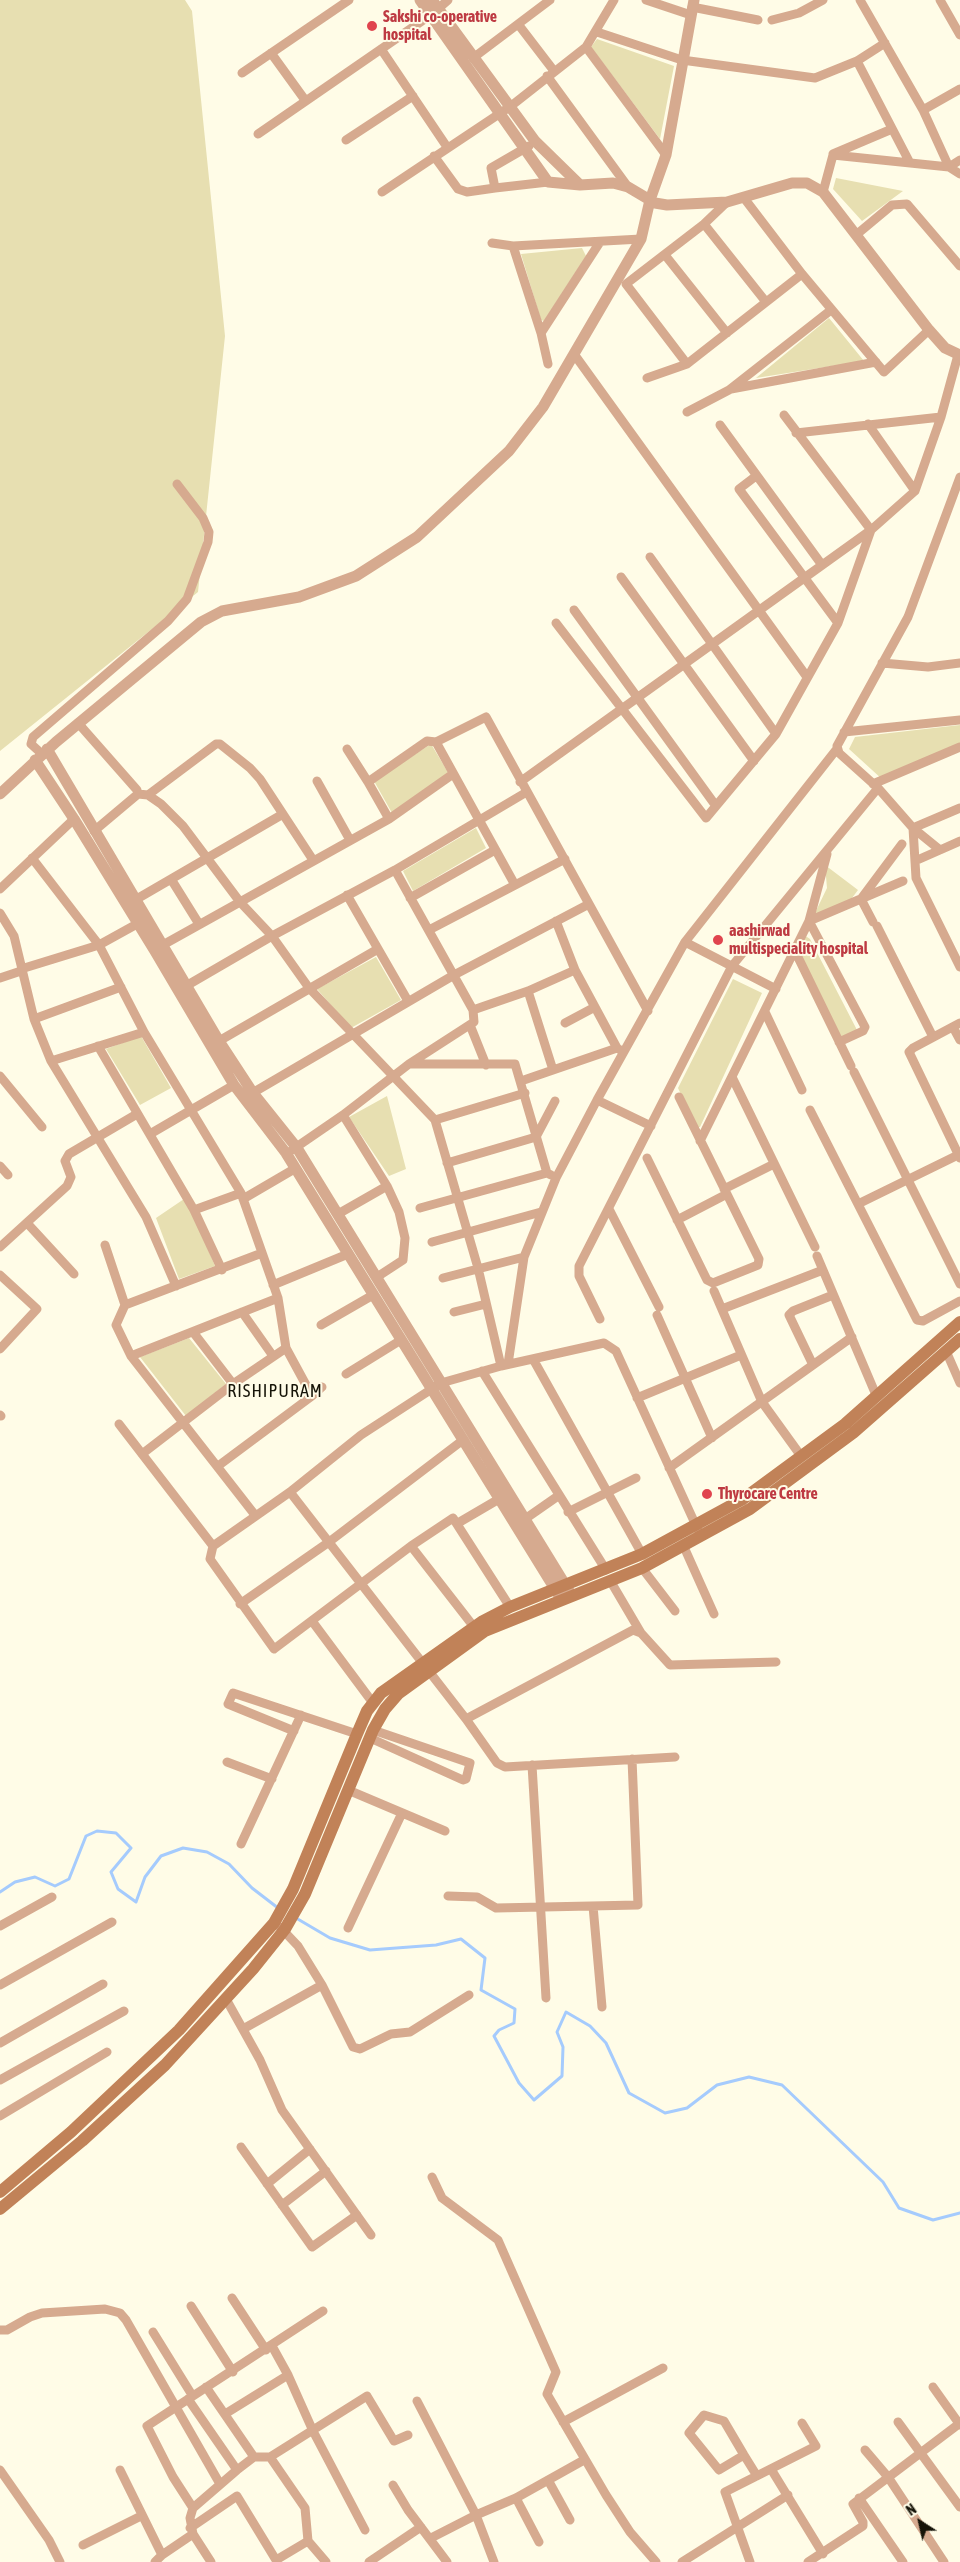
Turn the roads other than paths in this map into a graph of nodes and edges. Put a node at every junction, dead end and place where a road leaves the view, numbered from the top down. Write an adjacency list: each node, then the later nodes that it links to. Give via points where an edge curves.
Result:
1 (420, 0): 10 (street)
2 (448, 0): 10 (street)
3 (550, 0): 14 (street)
4 (614, 0): 16 (street)
5 (646, 0): 11 (street)
6 (823, 0): 13 (street, via 799,13)
7 (860, 0): 18 (street)
8 (940, 0): 15 (street)
9 (347, 1): 21 (street)
10 (434, 7): 20 (street); 22 (street); 30 (street)
11 (692, 7): 12 (street); 23 (street)
12 (758, 20)
13 (772, 20)
14 (518, 24): 22 (street); 26 (street)
15 (958, 25): 17 (street)
16 (596, 32): 19 (street); 23 (street)
17 (960, 35)
18 (885, 43): 24 (street); 31 (street)
19 (586, 47): 26 (street); 39 (street)
20 (381, 48): 28 (street); 29 (street)
21 (271, 53): 25 (street); 29 (street)
22 (474, 58): 30 (street)
23 (682, 60): 24 (street, via 816,78); 39 (street)
24 (857, 61): 32 (street)
25 (242, 72)
26 (550, 73): 30 (street); 47 (street)
27 (960, 89): 31 (street)
28 (413, 96): 34 (street); 36 (street)
29 (305, 100): 33 (street)
30 (506, 109): 35 (street); 36 (street); 37 (street)
31 (924, 110): 43 (street)
32 (892, 129): 38 (street); 42 (street)
33 (258, 134)
34 (346, 140)
35 (535, 141): 37 (street); 46 (street)
36 (447, 147): 40 (street)
37 (526, 148): 45 (street); 48 (street, via 491,168)
38 (833, 154): 42 (street); 50 (street)
39 (666, 155): 52 (street)
40 (434, 156): 48 (street, via 458,189 467,192); 49 (street)
41 (960, 160): 43 (street)
42 (910, 163): 43 (street)
43 (949, 167): 44 (street)
44 (960, 173)
45 (548, 182): 46 (street); 48 (street)
46 (580, 185): 47 (street, via 613,183)
47 (628, 187): 52 (street)
48 (495, 188)
49 (382, 192)
50 (823, 192): 51 (street, via 801,182); 55 (street)
51 (744, 198): 53 (street); 62 (street)
52 (650, 200): 53 (street, via 667,205); 56 (street)
53 (727, 202): 54 (street)
54 (704, 224): 60 (street); 64 (street)
55 (856, 235): 61 (street, via 892,205 907,204); 66 (street)
56 (641, 239): 57 (street); 63 (street)
57 (600, 242): 59 (street); 67 (street)
58 (492, 243): 59 (street)
59 (513, 246): 67 (street)
60 (665, 255): 63 (street); 68 (street)
61 (960, 266)
62 (802, 274): 64 (street); 65 (street)
63 (623, 281): 69 (street); 73 (street)
64 (766, 302): 68 (street)
65 (831, 310): 71 (street); 75 (street)
66 (929, 330): 70 (street, via 946,348); 71 (street, via 884,372)
67 (541, 333): 72 (street)
68 (727, 333): 73 (street)
69 (574, 354): 92 (street); 103 (street, via 543,407 509,451 417,538 356,576 299,597 222,611 201,622)
70 (959, 355): 78 (street)
71 (876, 362): 75 (street)
72 (548, 364)
73 (687, 364): 74 (street)
74 (647, 378)
75 (729, 390): 76 (street)
76 (687, 412)
77 (784, 416): 81 (street)
78 (941, 416): 79 (street); 85 (street)
79 (868, 424): 81 (street); 85 (street)
80 (720, 425): 82 (street)
81 (796, 433): 86 (street)
82 (756, 476): 88 (street); 90 (street, via 739,489)
83 (959, 480): 96 (street, via 908,618)
84 (177, 484): 110 (street, via 203,518 209,532 187,599 168,622 33,737 30,744)
85 (915, 491): 86 (street)
86 (871, 530): 88 (street); 94 (street)
87 (650, 558): 95 (street)
88 (822, 565): 90 (street)
89 (622, 577): 98 (street)
90 (804, 578): 92 (street); 94 (street)
91 (574, 610): 100 (street)
92 (759, 611): 95 (street); 99 (street)
93 (556, 623): 101 (street)
94 (838, 623): 99 (street)
95 (712, 645): 98 (street); 105 (street)
96 (882, 663): 97 (street, via 928,667); 104 (street)
97 (960, 664)
98 (684, 665): 100 (street); 111 (street)
99 (807, 677): 105 (street)
100 (639, 697): 101 (street); 120 (street)
101 (621, 708): 115 (street); 120 (street, via 706,818)
102 (960, 720): 104 (street)
103 (78, 723): 110 (street); 119 (street)
104 (844, 732): 109 (street)
105 (776, 734): 111 (street)
106 (436, 742): 112 (street); 114 (street, via 427,741); 115 (street, via 486,717)
107 (960, 747): 116 (street)
108 (347, 749): 114 (street)
109 (836, 750): 116 (street); 157 (street)
110 (41, 754): 118 (street); 123 (street); 127 (street)
111 (754, 761): 120 (street)
112 (453, 774): 124 (street); 125 (street)
113 (317, 781): 128 (street)
114 (368, 782): 124 (street)
115 (520, 782): 117 (street)
116 (875, 786): 126 (street); 133 (street)
117 (525, 793): 125 (street); 136 (street)
118 (0, 794)
119 (143, 795): 122 (street, via 220,744 250,768); 127 (street); 135 (street, via 161,804)
120 (716, 806)
121 (960, 808): 126 (street)
122 (283, 814): 135 (street); 137 (street)
123 (74, 818): 134 (street); 153 (street)
124 (389, 819): 128 (street)
125 (478, 821): 131 (street); 139 (street)
126 (913, 828): 132 (street); 138 (street)
127 (94, 831): 147 (street)
128 (350, 840): 137 (street)
129 (960, 841): 132 (street)
130 (902, 844): 146 (street)
131 (495, 850): 142 (street); 145 (street)
132 (940, 850): 138 (street)
133 (827, 851): 152 (street); 162 (street)
134 (32, 858): 143 (street); 158 (street)
135 (207, 858): 140 (street); 148 (street)
136 (564, 858): 142 (street); 149 (street)
137 (313, 860): 148 (street)
138 (914, 861): 163 (street, via 916,878)
139 (395, 870): 144 (street); 145 (street)
140 (171, 879): 147 (street); 154 (street)
141 (903, 881): 146 (street)
142 (515, 885): 155 (street)
143 (0, 889)
144 (347, 895): 156 (street); 160 (street)
145 (410, 898): 155 (street)
146 (861, 899): 152 (street); 184 (street)
147 (135, 900): 159 (street)
148 (240, 902): 154 (street); 156 (street)
149 (589, 904): 151 (street); 176 (street)
150 (2, 917): 164 (street, via 14,936)
151 (556, 921): 165 (street); 166 (street)
152 (810, 921): 161 (street); 187 (street, via 865,1028)
153 (137, 924): 158 (street); 198 (street, via 156,950)
154 (200, 924): 159 (street)
155 (429, 930): 166 (street)
156 (272, 936): 168 (street); 170 (street)
157 (685, 942): 162 (street); 176 (street)
158 (99, 945): 164 (street); 169 (street)
159 (161, 946): 168 (street)
160 (378, 949): 170 (street); 173 (street)
161 (795, 951): 171 (street); 187 (street)
162 (732, 966): 171 (street); 210 (street)
163 (960, 967)
164 (21, 970): 167 (street); 178 (street)
165 (575, 970): 172 (street); 174 (street)
166 (454, 975): 173 (street); 175 (street)
167 (0, 978)
168 (186, 986): 186 (street)
169 (121, 987): 178 (street); 182 (street)
170 (309, 988): 183 (street); 186 (street)
171 (776, 989): 177 (street)
172 (528, 991): 175 (street); 193 (street)
173 (408, 1001): 183 (street)
174 (595, 1007): 179 (street); 189 (street)
175 (473, 1010): 180 (street, via 474,1022)
176 (648, 1011): 189 (street)
177 (764, 1012): 195 (street); 199 (street)
178 (34, 1019): 190 (street)
179 (565, 1023)
180 (470, 1025): 191 (street); 192 (street)
181 (957, 1025): 184 (street); 185 (street)
182 (144, 1032): 188 (street); 206 (street)
183 (351, 1034): 196 (street); 201 (street)
184 (933, 1037): 217 (street, via 913,1048 910,1055)
185 (960, 1040)
186 (219, 1041): 201 (street)
187 (839, 1042): 226 (street)
188 (98, 1046): 190 (street); 207 (street)
189 (620, 1050): 193 (street); 203 (street)
190 (51, 1061): 214 (street)
191 (408, 1064): 192 (street); 196 (street)
192 (486, 1065): 197 (street, via 515,1064)
193 (553, 1070): 197 (street)
194 (0, 1076): 211 (street)
195 (732, 1077): 215 (street); 220 (street)
196 (393, 1078): 208 (street); 209 (street)
197 (521, 1082): 200 (street)
198 (234, 1085): 201 (street); 206 (street)
199 (802, 1090)
200 (525, 1093): 209 (street); 213 (street)
201 (248, 1096): 216 (street)
202 (679, 1097): 215 (street)
203 (597, 1100): 210 (street); 225 (street)
204 (555, 1101): 213 (street)
205 (810, 1110): 231 (street)
206 (190, 1111): 212 (street); 229 (street)
207 (137, 1114): 212 (street); 214 (street)
208 (343, 1115): 216 (street); 227 (street)
209 (435, 1120): 219 (street)
210 (651, 1126): 234 (street)
211 (42, 1127)
212 (150, 1134): 233 (street)
213 (536, 1137): 219 (street); 224 (street)
214 (98, 1138): 238 (street, via 67,1157 70,1181); 255 (street, via 146,1217)
215 (700, 1141): 228 (street)
216 (291, 1150): 222 (street); 236 (street)
217 (959, 1156): 226 (street)
218 (647, 1158): 237 (street)
219 (447, 1163): 230 (street)
220 (774, 1164): 228 (street); 248 (street)
221 (0, 1166): 223 (street, via 8,1176)
222 (296, 1168): 229 (street); 244 (street)
223 (0, 1170)
224 (547, 1173): 225 (street); 230 (street)
225 (556, 1178): 235 (street)
226 (908, 1180): 231 (street); 253 (street)
227 (387, 1186): 236 (street); 250 (street, via 399,1212 405,1249 403,1260)
228 (726, 1191): 237 (street); 237 (street, via 760,1259 758,1264 710,1282)
229 (242, 1196): 233 (street); 243 (street)
230 (458, 1198): 232 (street); 239 (street)
231 (858, 1204): 260 (street, via 919,1322)
232 (420, 1208)
233 (194, 1210): 247 (street)
234 (609, 1210): 266 (street, via 579,1272); 284 (street)
235 (541, 1212): 239 (street); 245 (street)
236 (338, 1214): 250 (street)
237 (677, 1220)
238 (27, 1223): 242 (street); 249 (street)
239 (467, 1232): 240 (street); 246 (street)
240 (432, 1242)
241 (105, 1245): 262 (street)
242 (0, 1247)
243 (262, 1253): 247 (street); 254 (street)
244 (348, 1254): 254 (street); 258 (street)
245 (524, 1257): 246 (street); 280 (street)
246 (478, 1268): 252 (street); 261 (street)
247 (222, 1270): 255 (street)
248 (823, 1270): 257 (street); 263 (street)
249 (74, 1274)
250 (377, 1277): 287 (street)
251 (1, 1278): 274 (street, via 38,1309)
252 (443, 1278)
253 (960, 1284)
254 (273, 1285): 259 (street)
255 (176, 1286): 262 (street)
256 (714, 1291): 263 (street)
257 (833, 1294): 270 (street); 281 (street, via 789,1315)
258 (373, 1295): 268 (street); 272 (street)
259 (278, 1298): 264 (street); 273 (street)
260 (960, 1301)
261 (486, 1304): 265 (street); 280 (street)
262 (124, 1305): 277 (street, via 116,1325)
263 (722, 1309): 276 (street)
264 (242, 1312): 269 (street); 278 (street)
265 (454, 1312)
266 (600, 1319)
267 (960, 1322): 289 (main road)
268 (321, 1325)
269 (193, 1332): 277 (street); 286 (street)
270 (852, 1337): 281 (street); 289 (street)
271 (960, 1339): 275 (main road)
272 (401, 1340): 283 (street); 287 (street)
273 (286, 1348): 278 (street); 290 (street)
274 (0, 1349)
275 (946, 1351): 285 (street); 310 (main road, via 853,1434 750,1509)
276 (741, 1355): 284 (street); 292 (street)
277 (131, 1356): 293 (street)
278 (273, 1356): 286 (street)
279 (533, 1359): 280 (street); 291 (street, via 608,1344 616,1351); 302 (street)
280 (504, 1365): 282 (street)
281 (813, 1365): 292 (street)
282 (482, 1371): 287 (street); 304 (street)
283 (346, 1374)
284 (686, 1378): 291 (street); 295 (street)
285 (960, 1383)
286 (233, 1384): 293 (street)
287 (436, 1386): 296 (street); 303 (street, via 361,1435); 308 (street)
288 (322, 1387): 290 (street)
289 (876, 1395): 298 (main road, via 845,1424)
290 (312, 1396): 299 (street)
291 (638, 1398): 300 (street)
292 (762, 1402): 295 (street); 298 (street)
293 (184, 1422): 297 (street); 299 (street)
294 (120, 1424): 297 (street)
295 (712, 1438): 300 (street)
296 (463, 1440): 305 (street); 311 (street)
297 (142, 1454): 312 (street)
298 (801, 1456): 310 (main road)
299 (218, 1466): 307 (street)
300 (669, 1468): 310 (street)
301 (636, 1478): 302 (street)
302 (606, 1491): 306 (street); 315 (street)
303 (290, 1492): 307 (street); 311 (street)
304 (558, 1496): 306 (street); 308 (street)
305 (499, 1499): 309 (street); 319 (street)
306 (568, 1512): 317 (street)
307 (255, 1516): 312 (street)
308 (525, 1519): 319 (street)
309 (458, 1523): 313 (street, via 450,1519); 321 (street)
310 (699, 1532): 314 (main road); 315 (main road)
311 (329, 1542): 318 (street); 320 (street)
312 (213, 1546): 320 (street, via 210,1560)
313 (411, 1546): 318 (street); 325 (street)
314 (684, 1547): 316 (main road); 323 (street)
315 (642, 1554): 317 (main road)
316 (642, 1568): 317 (main road); 322 (street)
317 (608, 1576): 319 (main road); 326 (street)
318 (362, 1584): 324 (street); 328 (street)
319 (564, 1593): 321 (main road); 328 (main road, via 485,1631)
320 (240, 1604): 324 (street, via 274,1649)
321 (510, 1607): 325 (main road)
322 (675, 1611)
323 (714, 1614)
324 (312, 1621): 329 (street)
325 (474, 1627): 328 (main road)
326 (641, 1633): 327 (street, via 670,1665); 331 (street, via 633,1630)
327 (776, 1662)
328 (425, 1668): 329 (main road, via 390,1685); 331 (street); 334 (main road, via 386,1708)
329 (373, 1703): 333 (main road)
330 (301, 1715): 332 (street); 332 (street, via 233,1693 228,1704); 333 (street)
331 (466, 1719): 338 (street, via 497,1763 505,1767)
332 (294, 1731): 339 (street)
333 (357, 1734): 344 (main road)
334 (372, 1734): 334 (street, via 470,1763 466,1779 463,1780); 340 (main road)
335 (675, 1757): 336 (street)
336 (632, 1759): 338 (street); 347 (street, via 638,1905)
337 (227, 1762): 339 (street)
338 (532, 1765): 348 (street)
339 (272, 1779): 343 (street)
340 (348, 1790): 341 (street); 344 (main road)
341 (402, 1813): 342 (street); 352 (street)
342 (445, 1832)
343 (241, 1844)
344 (299, 1892): 350 (main road)
345 (448, 1896): 348 (street, via 477,1896 496,1908)
346 (52, 1897): 351 (street)
347 (593, 1906): 348 (street); 359 (street)
348 (541, 1908): 357 (street)
349 (112, 1922): 354 (street)
350 (282, 1922): 355 (street); 358 (main road); 371 (main road, via 179,2030 71,2132)
351 (0, 1926)
352 (348, 1928)
353 (103, 1984): 362 (street)
354 (0, 1985)
355 (322, 1985): 356 (street, via 357,2050 391,2034 410,2032); 361 (street)
356 (469, 1995)
357 (546, 1998)
358 (226, 1999): 361 (street); 373 (main road, via 146,2083)
359 (602, 2007)
360 (124, 2011): 364 (street)
361 (243, 2029): 367 (street, via 282,2110)
362 (0, 2044)
363 (107, 2052): 365 (street)
364 (0, 2080)
365 (0, 2116)
366 (241, 2147): 370 (street)
367 (310, 2148): 368 (street); 370 (street)
368 (326, 2171): 372 (street); 374 (street)
369 (432, 2177): 391 (street, via 442,2198 498,2240 556,2372 547,2394)
370 (267, 2184): 372 (street)
371 (0, 2192)
372 (282, 2205): 374 (street, via 312,2246)
373 (0, 2209)
374 (357, 2215): 375 (street)
375 (371, 2235)
376 (232, 2298): 381 (street)
377 (191, 2306): 383 (street)
378 (323, 2311): 381 (street)
379 (0, 2330): 389 (street, via 7,2330 30,2316 42,2313 114,2310 126,2320)
380 (153, 2332): 387 (street)
381 (269, 2348): 383 (street); 384 (street)
382 (663, 2368): 391 (street)
383 (232, 2372): 385 (street)
384 (288, 2375): 390 (street); 395 (street)
385 (206, 2386): 387 (street); 390 (street)
386 (933, 2387): 394 (street)
387 (190, 2397): 389 (street); 406 (street)
388 (417, 2402): 417 (street)
389 (174, 2406): 410 (street); 416 (street, via 146,2426)
390 (225, 2414): 400 (street)
391 (563, 2422): 402 (street)
392 (898, 2422): 398 (street)
393 (802, 2423): 403 (street, via 816,2446)
394 (960, 2424): 398 (street)
395 (313, 2431): 396 (street, via 367,2396 394,2441); 401 (street); 422 (street)
396 (408, 2435)
397 (865, 2450): 408 (street)
398 (921, 2451): 408 (street); 415 (street)
399 (744, 2455): 399 (street, via 724,2421 704,2415 689,2433 720,2470); 407 (street)
400 (254, 2457): 401 (street); 406 (street)
401 (270, 2457): 425 (street, via 304,2508)
402 (584, 2460): 409 (street); 437 (street, via 630,2532)
403 (771, 2468): 407 (street); 412 (street)
404 (0, 2470): 432 (street, via 50,2540)
405 (120, 2470): 418 (street)
406 (237, 2470): 410 (street)
407 (757, 2476): 421 (street, via 725,2492)
408 (888, 2477): 414 (street); 442 (street)
409 (548, 2480): 413 (street); 419 (street)
410 (220, 2484): 416 (street)
411 (392, 2485): 420 (street)
412 (788, 2495): 421 (street); 428 (street)
413 (516, 2498): 417 (street); 426 (street)
414 (859, 2498): 428 (street, via 852,2505 863,2526); 441 (street)
415 (960, 2507)
416 (193, 2508): 423 (street, via 190,2518)
417 (476, 2515): 424 (street); 436 (street)
418 (142, 2516): 427 (street); 429 (street)
419 (570, 2520)
420 (421, 2527): 424 (street); 435 (street)
421 (738, 2527): 438 (street); 439 (street)
422 (365, 2530)
423 (192, 2531): 429 (street); 431 (street, via 237,2496); 433 (street)
424 (430, 2538): 430 (street)
425 (308, 2541): 431 (street); 434 (street)
426 (538, 2542)
427 (83, 2545)
428 (823, 2554): 440 (street)
429 (159, 2558)
430 (442, 2560)
431 (276, 2561)
432 (60, 2562)
433 (211, 2562)
434 (326, 2562)
435 (370, 2562)
436 (494, 2562)
437 (656, 2562)
438 (682, 2562)
439 (750, 2562)
440 (808, 2562)
441 (903, 2562)
442 (944, 2562)

